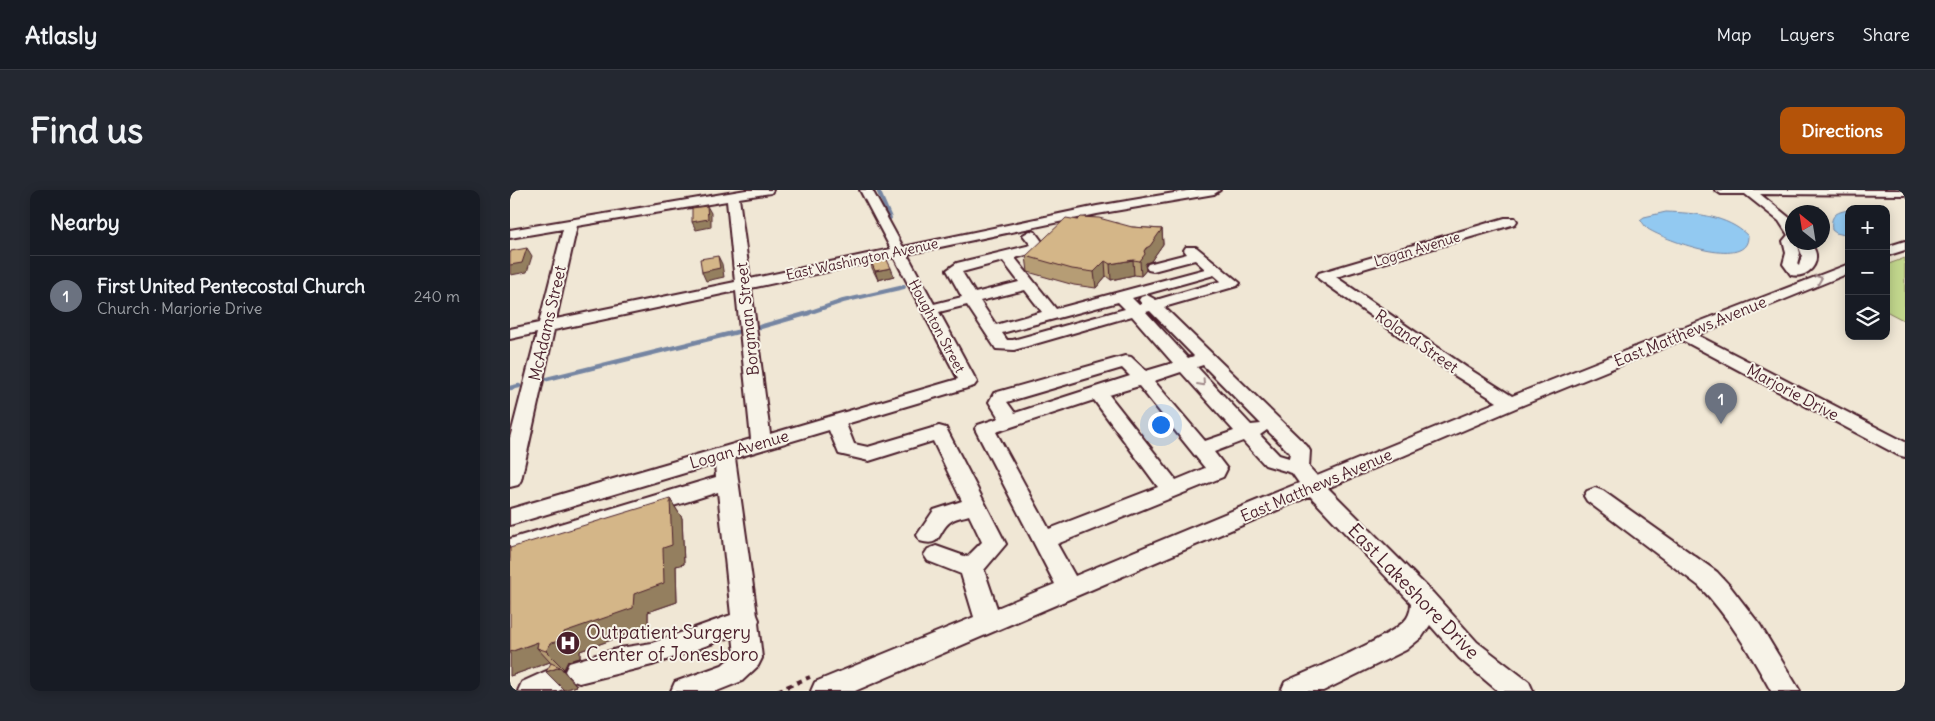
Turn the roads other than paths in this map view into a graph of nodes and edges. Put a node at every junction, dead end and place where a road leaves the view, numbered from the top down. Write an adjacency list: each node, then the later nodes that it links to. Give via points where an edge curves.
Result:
1 (670, 190): 10 (street)
2 (767, 190): 9 (street)
3 (866, 190): 21 (street, Houghton Street)
4 (1214, 190): 21 (street, East Washington Avenue, via 1097,210)
5 (1721, 190): 6 (street)
6 (1748, 190): 7 (street); 11 (street)
7 (1793, 190): 8 (street); 11 (street, via 1774,201)
8 (1905, 191)
9 (733, 196): 10 (street); 28 (street, Borgman Street)
10 (669, 207): 14 (street)
11 (1771, 208): 13 (street)
12 (1510, 221): 27 (street, Logan Avenue)
13 (1785, 221)
14 (571, 224): 15 (street); 37 (street, McAdams Street)
15 (510, 234)
16 (1030, 235): 22 (street, via 1039,247)
17 (1905, 245): 20 (street)
18 (1792, 250): 26 (street, via 1790,264)
19 (1807, 250): 26 (street, via 1805,269)
20 (1890, 251)
21 (898, 252): 28 (street, East Washington Avenue); 34 (street, Houghton Street)
22 (1006, 256): 29 (street); 32 (street, via 954,270)
23 (1153, 267): 24 (street, via 1194,253)
24 (1217, 270): 31 (street); 33 (street, via 1232,283)
25 (1845, 270): 30 (street, East Matthews Avenue, one-way to 25)
26 (1796, 272): 30 (street)
27 (1324, 276): 48 (street, Roland Street, via 1460,372)
28 (743, 284): 37 (street, East Washington Avenue); 53 (street, Borgman Street)
29 (1028, 284): 32 (street); 36 (street)
30 (1790, 291): 39 (street, East Matthews Avenue)
31 (1130, 293): 33 (street); 35 (street); 36 (street)
32 (971, 299): 34 (street); 38 (street)
33 (1154, 306): 35 (street); 41 (street)
34 (929, 310): 46 (street, Houghton Street)
35 (1136, 311): 38 (street, via 1007,346 999,343); 42 (street)
36 (1052, 314): 38 (street)
37 (547, 326): 40 (street, East Washington Avenue); 58 (street, McAdams Street)
38 (992, 331)
39 (1681, 333): 48 (street, East Matthews Avenue); 55 (street, Marjorie Drive)
40 (510, 334)
41 (1186, 338): 42 (street); 43 (street)
42 (1166, 344): 44 (street)
43 (1206, 358): 44 (street); 51 (street)
44 (1186, 365): 45 (street); 52 (street, one-way to 52)
45 (1142, 378): 47 (street); 49 (street, via 1130,364 1120,361 1001,398 998,402); 54 (street)
46 (968, 382): 50 (street, Logan Avenue)
47 (1097, 392): 49 (street); 60 (street)
48 (1511, 403): 57 (street, East Matthews Avenue)
49 (1010, 420): 64 (street, via 987,427 986,432)
50 (835, 421): 53 (street, Logan Avenue); 62 (street, via 846,449 869,454 939,432)
51 (1273, 424): 52 (street); 57 (street, via 1300,451)
52 (1247, 433): 54 (street); 57 (street, via 1272,460)
53 (761, 443): 56 (street, Logan Avenue)
54 (1201, 449): 60 (street, via 1216,472)
55 (1905, 450)
56 (724, 454): 59 (street); 63 (street, Logan Avenue)
57 (1306, 477): 67 (street, East Matthews Avenue); 68 (street, East Lakeshore Drive)
58 (510, 480)
59 (728, 481): 65 (street); 69 (street)
60 (1171, 489): 64 (street)
61 (1595, 496): 76 (street, via 1724,595 1750,628)
62 (974, 505): 66 (street, via 994,544); 66 (street, via 942,516 932,545)
63 (510, 517)
64 (1044, 540): 67 (street)
65 (510, 548)
66 (971, 568): 70 (street)
67 (1069, 588): 70 (street, East Matthews Avenue)
68 (1424, 600): 74 (street, via 1424,612 1413,632); 75 (street, East Lakeshore Drive, via 1468,650)
69 (746, 620): 71 (street, via 652,654); 72 (street, via 749,658 732,673)
70 (989, 622): 73 (street, East Matthews Avenue)
71 (578, 671)
72 (686, 691)
73 (825, 691)
74 (1295, 691)
75 (1519, 691)
76 (1786, 691)

